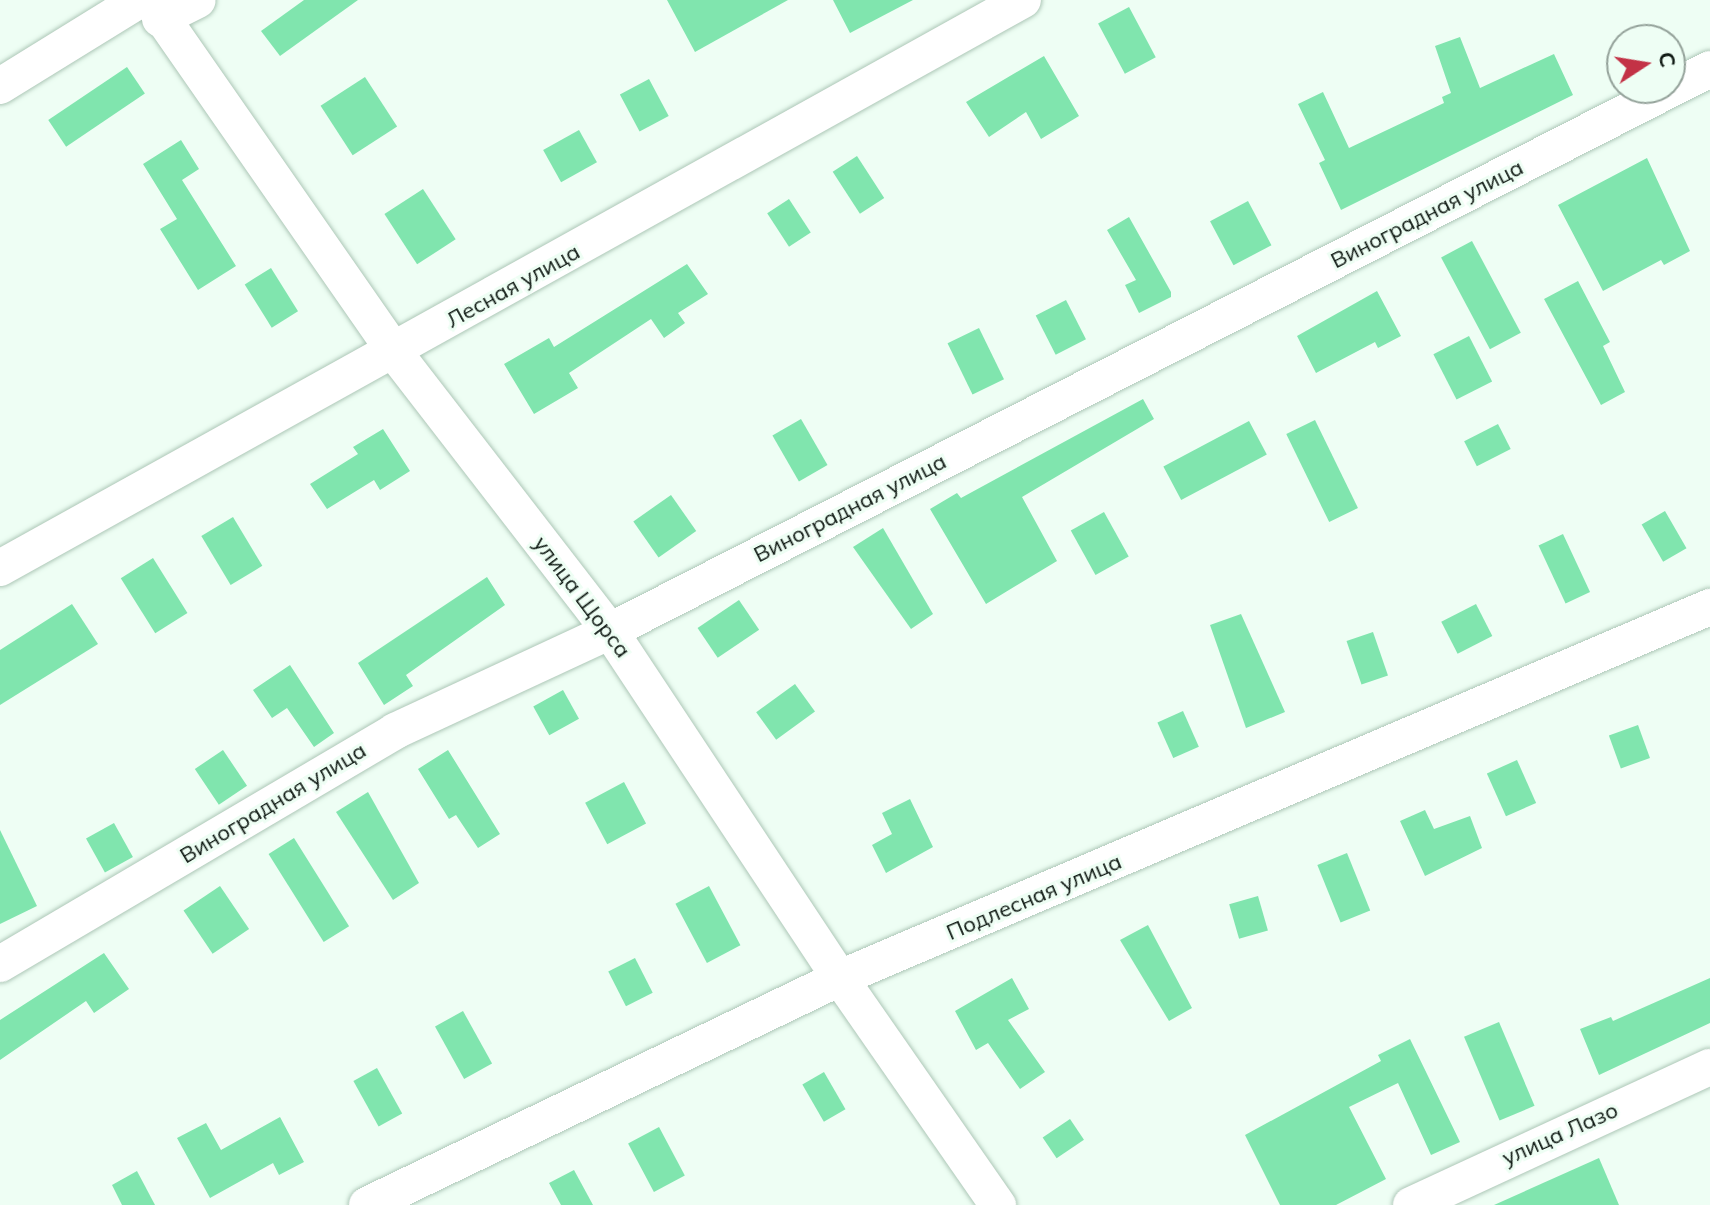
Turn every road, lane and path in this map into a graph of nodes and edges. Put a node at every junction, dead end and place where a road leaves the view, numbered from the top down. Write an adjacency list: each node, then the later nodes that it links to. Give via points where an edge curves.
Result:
1 (198, 0): 3 (street)
2 (1023, 0): 6 (street, Лесная улица)
3 (150, 6): 5 (street); 6 (street, улица Щорса)
4 (1710, 69): 9 (street, Виноградная улица)
5 (0, 86)
6 (395, 353): 7 (street, Лесная улица); 9 (street, улица Щорса)
7 (0, 568)
8 (1710, 607): 11 (street, Подлесная улица)
9 (610, 631): 10 (street, Виноградная улица, via 395,731); 11 (street, улица Щорса)
10 (0, 964)
11 (840, 978): 13 (street, Подлесная улица); 14 (street, улица Щорса)
12 (1710, 1067): 15 (street, улица Лазо)
13 (367, 1205)
14 (998, 1205)
15 (1411, 1205)

